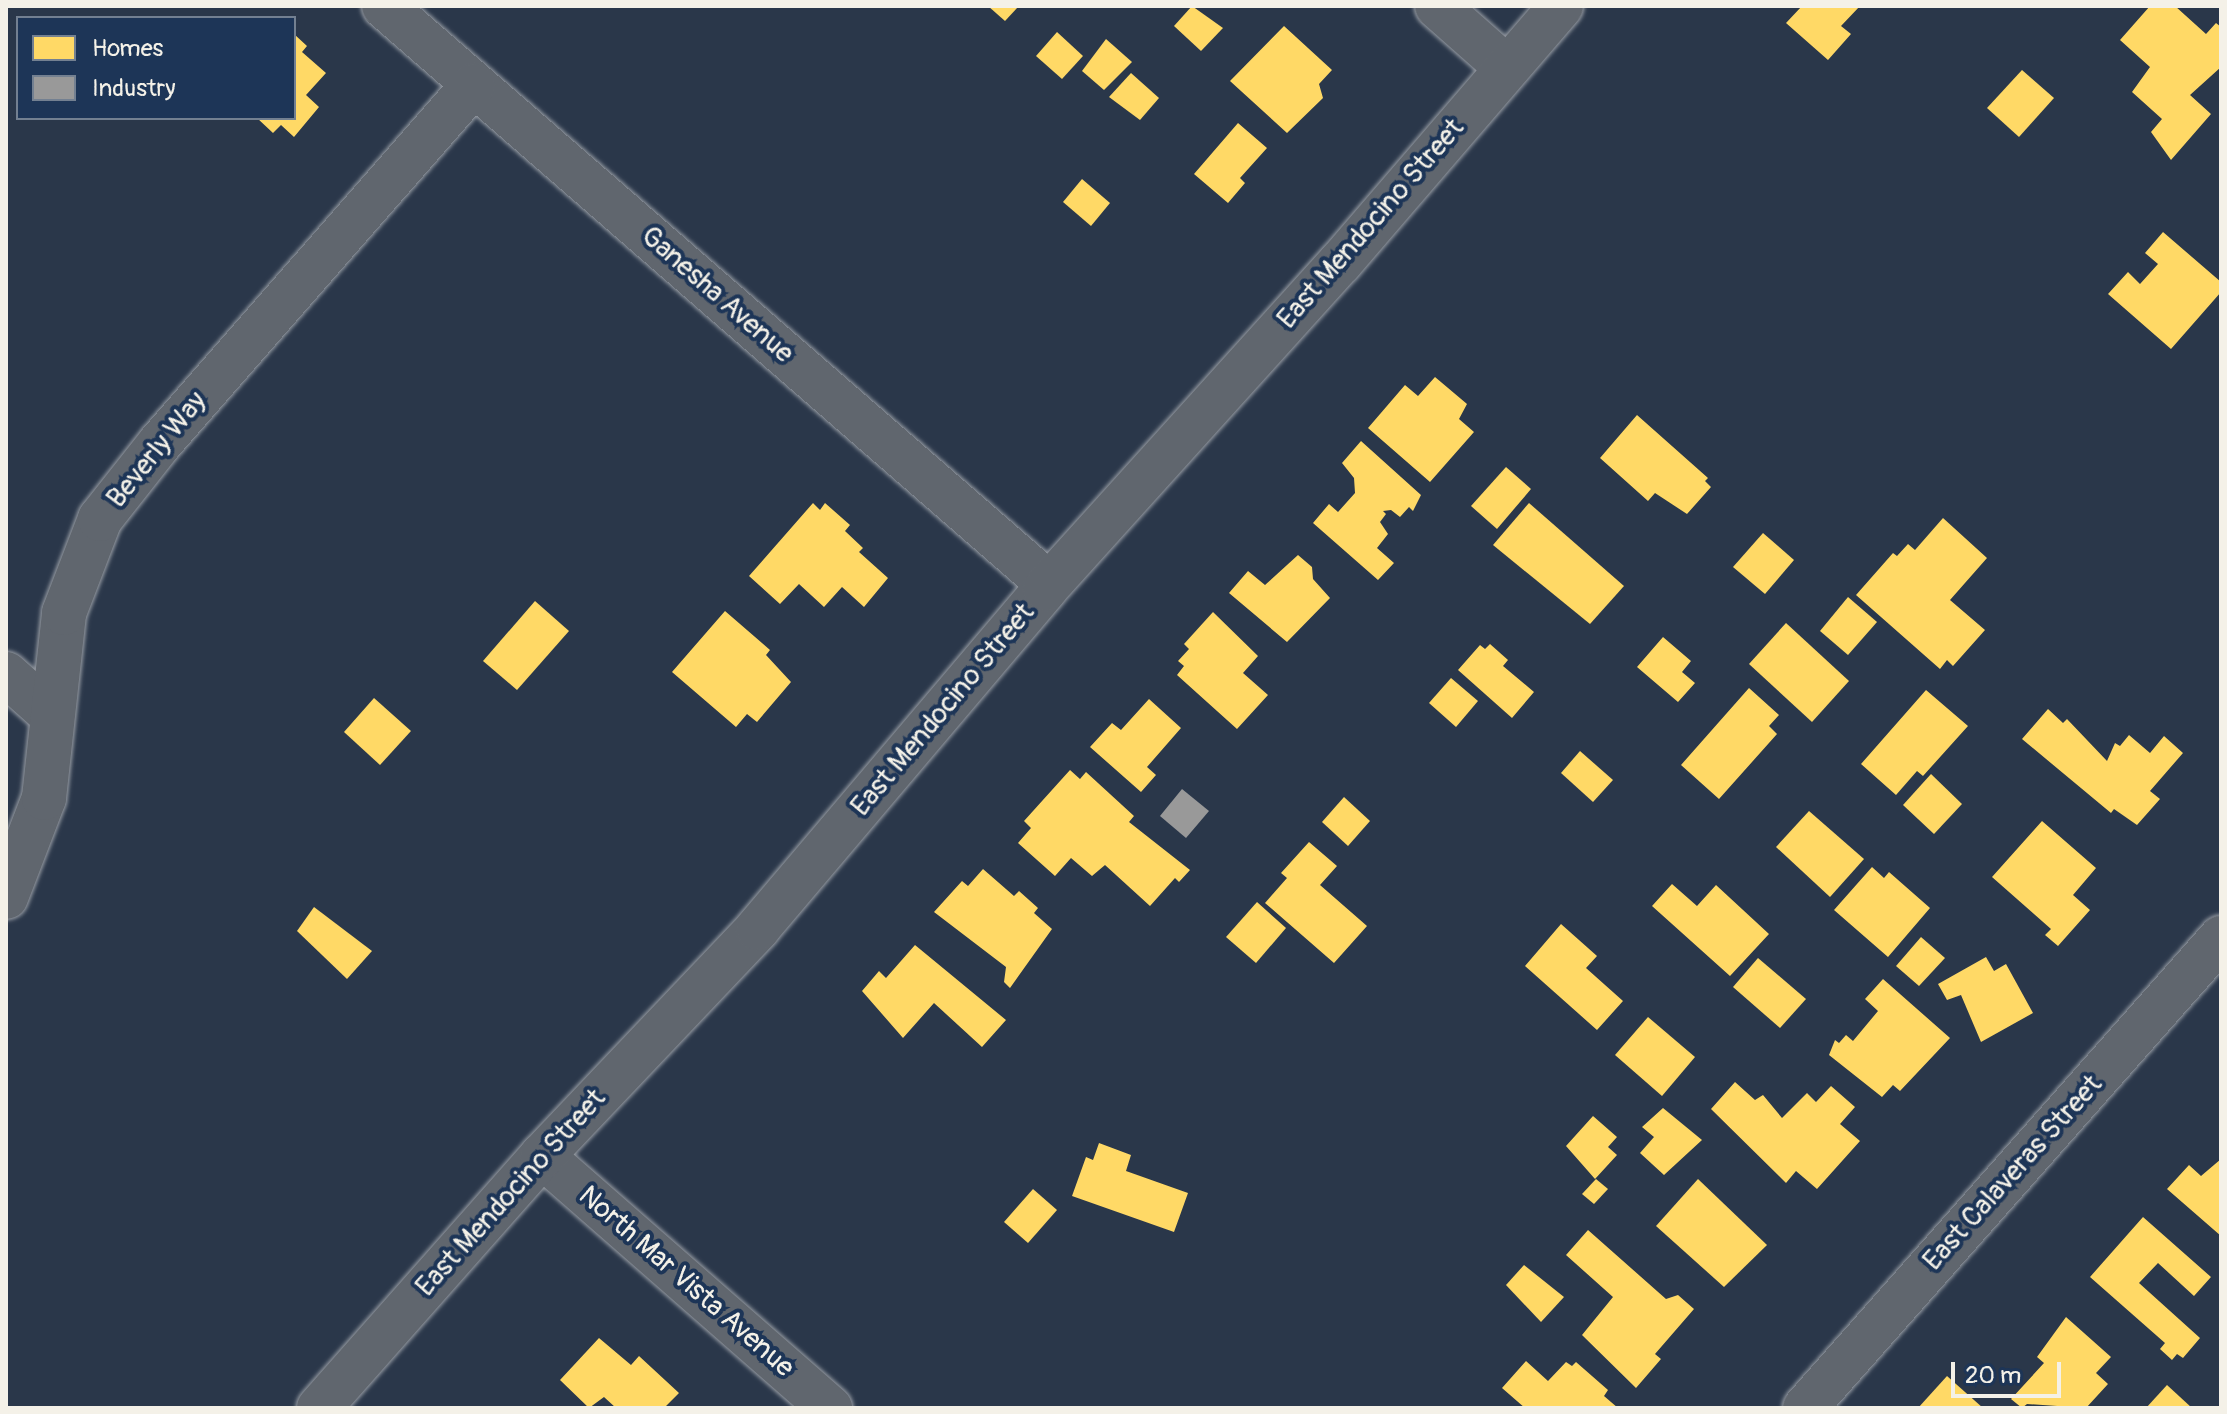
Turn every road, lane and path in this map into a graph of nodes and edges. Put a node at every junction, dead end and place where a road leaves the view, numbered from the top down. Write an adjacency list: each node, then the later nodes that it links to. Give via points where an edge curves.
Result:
1 (384, 6): 5 (street, Ganesha Avenue)
2 (1437, 6): 4 (street)
3 (1561, 6): 4 (street, East Mendocino Street)
4 (1506, 67): 6 (street, East Mendocino Street, via 1340,263)
5 (473, 86): 6 (street, Ganesha Avenue); 8 (street, Beverly Way, via 160,443 100,519 64,613)
6 (1049, 584): 11 (street, East Mendocino Street, via 758,928)
7 (6, 674): 8 (street)
8 (52, 715): 9 (street, Beverly Way, via 44,798)
9 (6, 897)
10 (2221, 938): 14 (street, East Calaveras Street)
11 (542, 1156): 12 (street, East Mendocino Street); 13 (street, North Mar Vista Avenue)
12 (319, 1408)
13 (830, 1408)
14 (1805, 1408)

